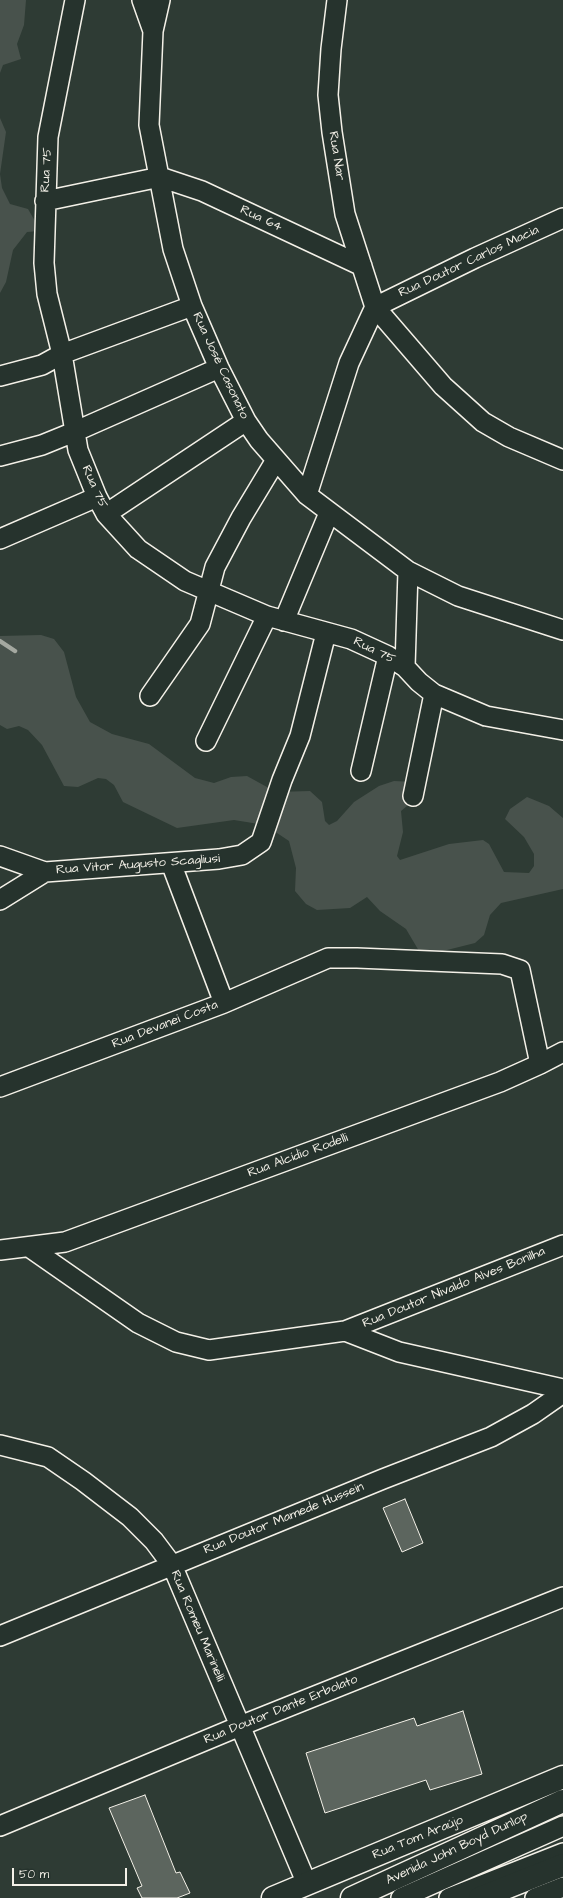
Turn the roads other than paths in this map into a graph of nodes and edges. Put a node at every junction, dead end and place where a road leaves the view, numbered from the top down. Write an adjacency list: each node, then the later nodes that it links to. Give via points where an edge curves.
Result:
1 (75, 0): 7 (street, Rua 75, via 48,137)
2 (142, 0): 5 (street)
3 (160, 0): 5 (street, Rua José Casonato)
4 (337, 0): 9 (street, Rua Nar, via 330,49 328,95 344,214)
5 (153, 31): 6 (street, Rua José Casonato, via 149,125)
6 (160, 177): 7 (street); 9 (street, Rua 64, via 202,191); 10 (street, Rua José Casonato, via 173,249)
7 (45, 201): 12 (street, Rua 75, via 46,294)
8 (563, 218): 11 (street, Rua Doutor Carlos Macia)
9 (362, 266): 11 (street, Rua Nar)
10 (192, 306): 12 (street); 13 (street, Rua José Casonato)
11 (375, 307): 19 (street, via 443,386 483,422 509,437); 20 (street, via 349,363)
12 (62, 354): 14 (street, via 42,365); 16 (street, Rua 75)
13 (219, 368): 15 (street, Rua José Casonato); 16 (street)
14 (0, 376)
15 (246, 421): 18 (street, Rua José Casonato); 23 (street)
16 (74, 432): 17 (street, via 42,445); 21 (street, Rua 75, via 78,450)
17 (0, 456)
18 (276, 460): 20 (street, Rua José Casonato); 26 (street, via 227,544 215,567)
19 (563, 460)
20 (307, 495): 22 (street, Rua José Casonato)
21 (97, 497): 23 (street, Rua 75); 24 (street)
22 (329, 513): 25 (street, Rua José Casonato); 27 (street)
23 (106, 514): 26 (street, Rua 75, via 138,549 185,581)
24 (0, 539)
25 (408, 571): 28 (street, Rua José Casonato, via 458,596); 31 (street)
26 (208, 590): 27 (street, Rua 75); 33 (street, via 200,624)
27 (275, 618): 29 (street, Rua 75); 35 (street)
28 (563, 630)
29 (326, 633): 30 (street, Rua 75, via 351,639); 39 (street, Rua Vitor Augusto Scagliusi, via 300,736 256,844 242,855 219,860)
30 (388, 656): 31 (street, Rua 75); 36 (street)
31 (405, 668): 32 (street, Rua 75)
32 (434, 694): 34 (street, Rua 75, via 486,716); 37 (street)
33 (150, 696)
34 (563, 730)
35 (206, 741)
36 (361, 771)
37 (413, 796)
38 (0, 856): 40 (street, Rua Vitor Augusto Scagliusi)
39 (171, 862): 40 (street, Rua Vitor Augusto Scagliusi); 42 (street)
40 (45, 872): 41 (street)
41 (0, 900)
42 (224, 1002): 44 (street, Rua Devanei Costa, via 328,958 502,964 520,970); 45 (street, Rua Devanei Costa)
43 (563, 1052): 44 (street, Rua Alcídio Rodelli)
44 (540, 1064): 47 (street, Rua Alcídio Rodelli, via 500,1082 65,1242)
45 (0, 1087)
46 (563, 1245): 49 (street, Rua Doutor Nivaldo Alves Bonilha)
47 (29, 1248): 48 (street, Rua Alcídio Rodelli); 49 (street, Rua Doutor Nivaldo Alves Bonilha, via 138,1323 176,1342 209,1350)
48 (0, 1250)
49 (345, 1331): 50 (street, via 399,1352)
50 (563, 1389)
51 (563, 1393): 53 (street, Rua Doutor Mamede Hussein, via 533,1414 491,1437)
52 (3, 1447): 53 (street, Rua Romeu Marinelli, via 48,1458 83,1481 130,1517 154,1541)
53 (172, 1565): 55 (street, Rua Doutor Mamede Hussein); 56 (street, Rua Romeu Marinelli)
54 (563, 1597): 56 (street, Rua Doutor Dante Erbolato)
55 (0, 1636)
56 (240, 1726): 59 (street, Rua Doutor Dante Erbolato); 63 (street, Rua Romeu Marinelli)
57 (563, 1777): 63 (main road, Rua Tom Araújo)
58 (563, 1801): 66 (main road, Avenida John Boyd Dunlop)
59 (0, 1826)
60 (563, 1826): 67 (street)
61 (563, 1853): 68 (street)
62 (563, 1865): 69 (main road)
63 (307, 1884): 65 (main road, Rua Tom Araújo)
64 (563, 1887): 70 (street)
65 (273, 1898)
66 (352, 1898)
67 (401, 1898)
68 (449, 1898)
69 (480, 1898)
70 (535, 1898)

